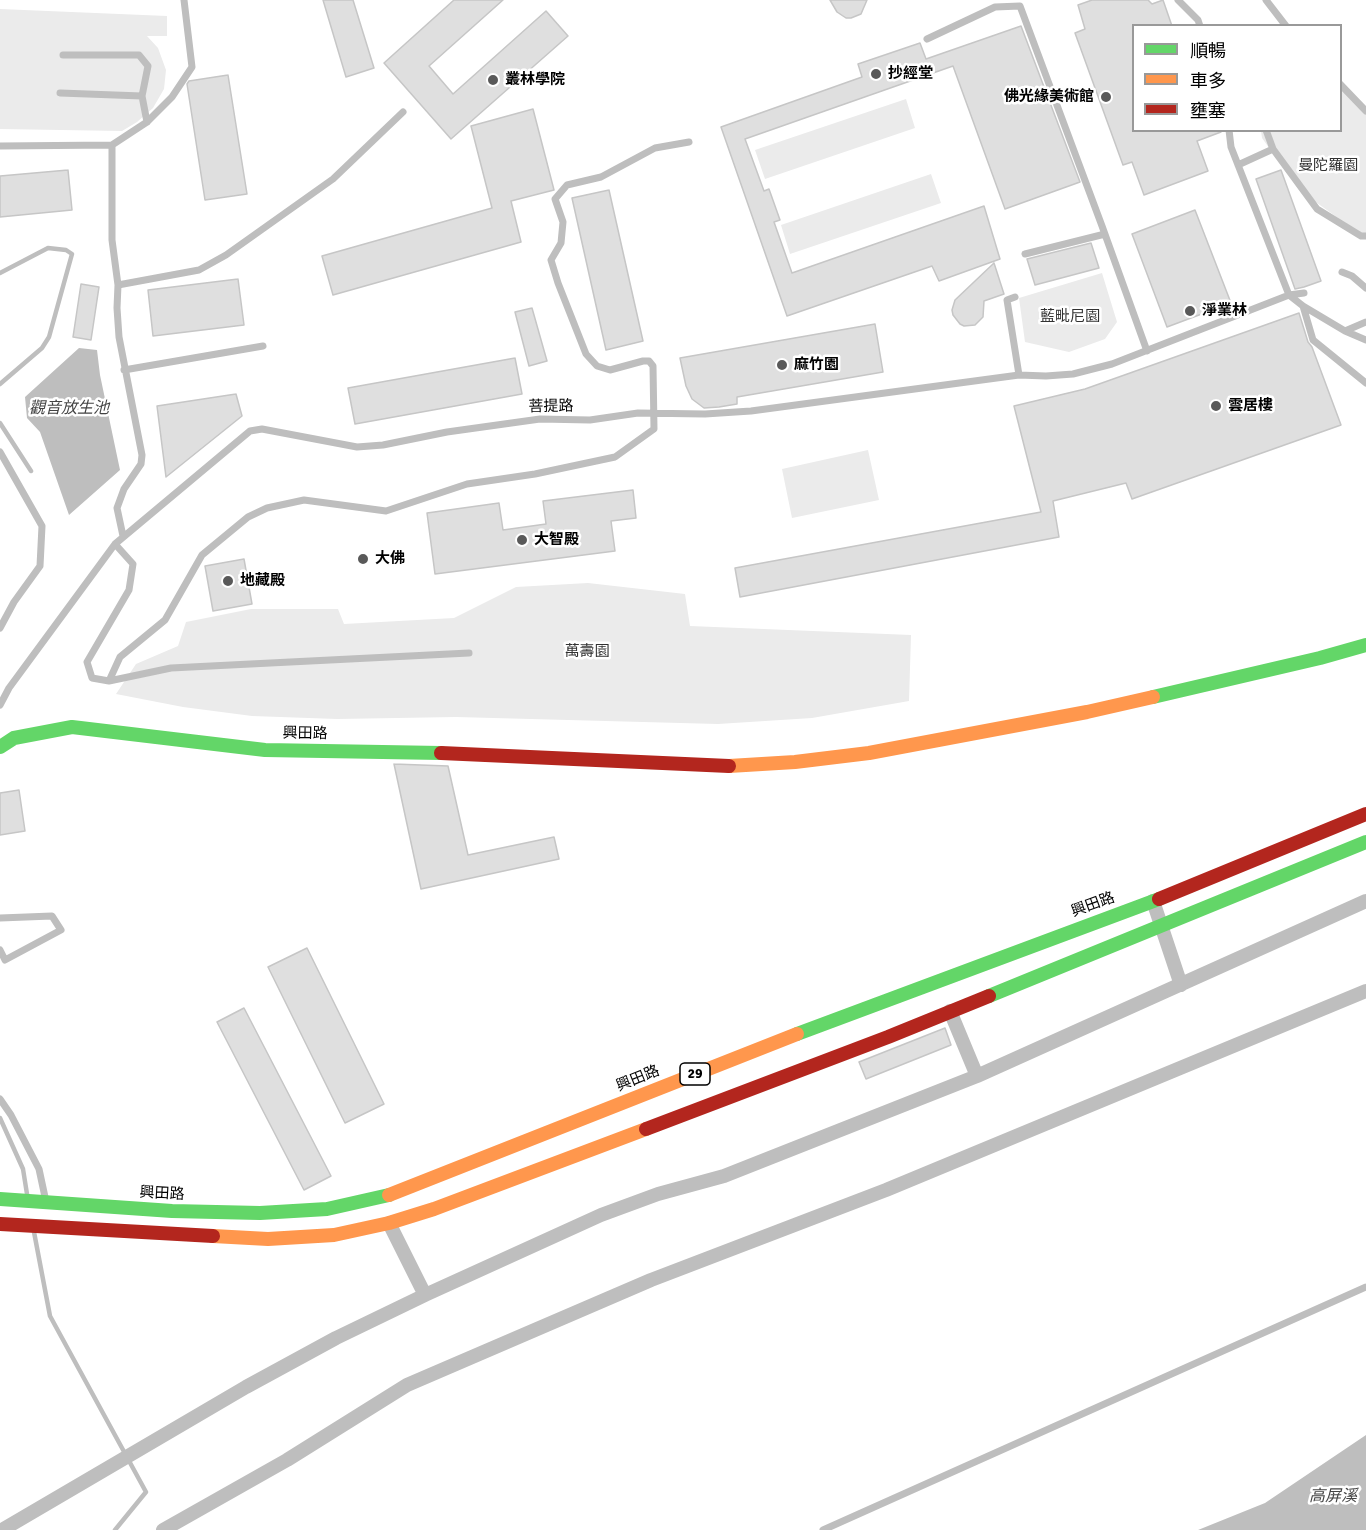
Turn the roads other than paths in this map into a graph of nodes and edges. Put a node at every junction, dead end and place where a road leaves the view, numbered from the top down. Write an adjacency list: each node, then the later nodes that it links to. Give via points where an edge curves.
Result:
1 (184, 0): 13 (lane, via 192,67 172,98)
2 (1178, 0): 4 (lane)
3 (1266, 0): 5 (lane)
4 (1199, 24)
5 (1285, 24)
6 (927, 39): 21 (lane, via 995,7 1020,6)
7 (63, 55): 10 (lane, via 138,55 148,66)
8 (1342, 85): 11 (lane)
9 (60, 93): 10 (lane)
10 (142, 96): 13 (lane)
11 (1366, 111)
12 (403, 112): 25 (lane, via 333,178 226,255 199,270)
13 (147, 122): 17 (lane)
14 (1229, 132): 20 (lane)
15 (1267, 132): 19 (lane)
16 (689, 142): 39 (lane, via 655,148 601,177 567,185 555,199 562,222 561,243 551,260 586,354 597,366 610,370 649,362 653,370)
17 (112, 145): 18 (lane); 25 (lane, via 112,240)
18 (0, 146)
19 (1273, 149): 20 (lane); 22 (lane, via 1317,208)
20 (1238, 165): 28 (lane)
21 (1105, 234): 23 (lane); 35 (lane)
22 (1366, 236)
23 (1025, 254)
24 (1342, 272): 26 (lane)
25 (118, 285): 36 (lane)
26 (1366, 288)
27 (1304, 292): 28 (lane, 菩提路)
28 (1289, 295): 30 (lane); 35 (lane, 菩提路)
29 (1015, 297): 37 (lane, via 1007,300)
30 (1303, 306): 32 (lane); 38 (lane, via 1313,340)
31 (1366, 322): 32 (lane)
32 (1345, 331): 33 (lane)
33 (1366, 340)
34 (262, 346): 36 (lane)
35 (1147, 351): 37 (lane, 菩提路, via 1073,374)
36 (124, 370): 42 (lane, via 142,455 117,508)
37 (1019, 375): 39 (lane, 菩提路, via 751,411)
38 (1366, 383)
39 (653, 413): 42 (lane, 菩提路, via 590,420 540,419 357,447 250,430); 47 (lane, via 654,429 615,457 467,484 386,511 304,501 267,508 248,517 202,555 165,620 120,657)
40 (0, 452): 41 (lane)
41 (3, 464): 44 (lane, via 42,526 40,566)
42 (123, 536): 43 (lane, 菩提路)
43 (115, 544): 47 (lane, via 132,564 129,590 87,662 92,678); 48 (lane, 菩提路)
44 (0, 628)
45 (1366, 645): 49 (main road, 興田路, via 1087,712 869,753 795,762 715,767 470,753 265,750 72,727 14,738)
46 (469, 654): 47 (lane, via 171,668)
47 (109, 681)
48 (0, 705)
49 (0, 747)
50 (1366, 814): 52 (main road, 興田路 / 29)
51 (1366, 842): 55 (main road, 興田路 / 29)
52 (1153, 901): 55 (street); 57 (main road, 興田路 / 29)
53 (1366, 901): 58 (street)
54 (0, 918): 56 (lane, via 52,916 62,930 5,960)
55 (1161, 924): 57 (main road, 興田路 / 29); 58 (street)
56 (0, 950)
57 (976, 983): 60 (main road, 興田路 / 29); 61 (main road, 興田路 / 29)
58 (1182, 985): 62 (street)
59 (1366, 991): 71 (street, via 886,1190 651,1280 407,1385 287,1460)
60 (950, 1011): 61 (main road, 興田路 / 29); 62 (street)
61 (742, 1074): 65 (main road, 興田路 / 29, via 387,1196 337,1207 260,1213); 66 (main road, 興田路 / 29, via 434,1209)
62 (977, 1076): 69 (street, via 724,1176 601,1215)
63 (0, 1099): 65 (lane, via 39,1169)
64 (0, 1199): 65 (main road, 興田路 / 29)
65 (47, 1203)
66 (389, 1223): 67 (main road, 興田路 / 29, via 334,1235 268,1239); 69 (street)
67 (0, 1224)
68 (1366, 1287): 72 (lane)
69 (425, 1295): 70 (street, via 276,1371)
70 (2, 1530)
71 (163, 1530)
72 (823, 1530)

